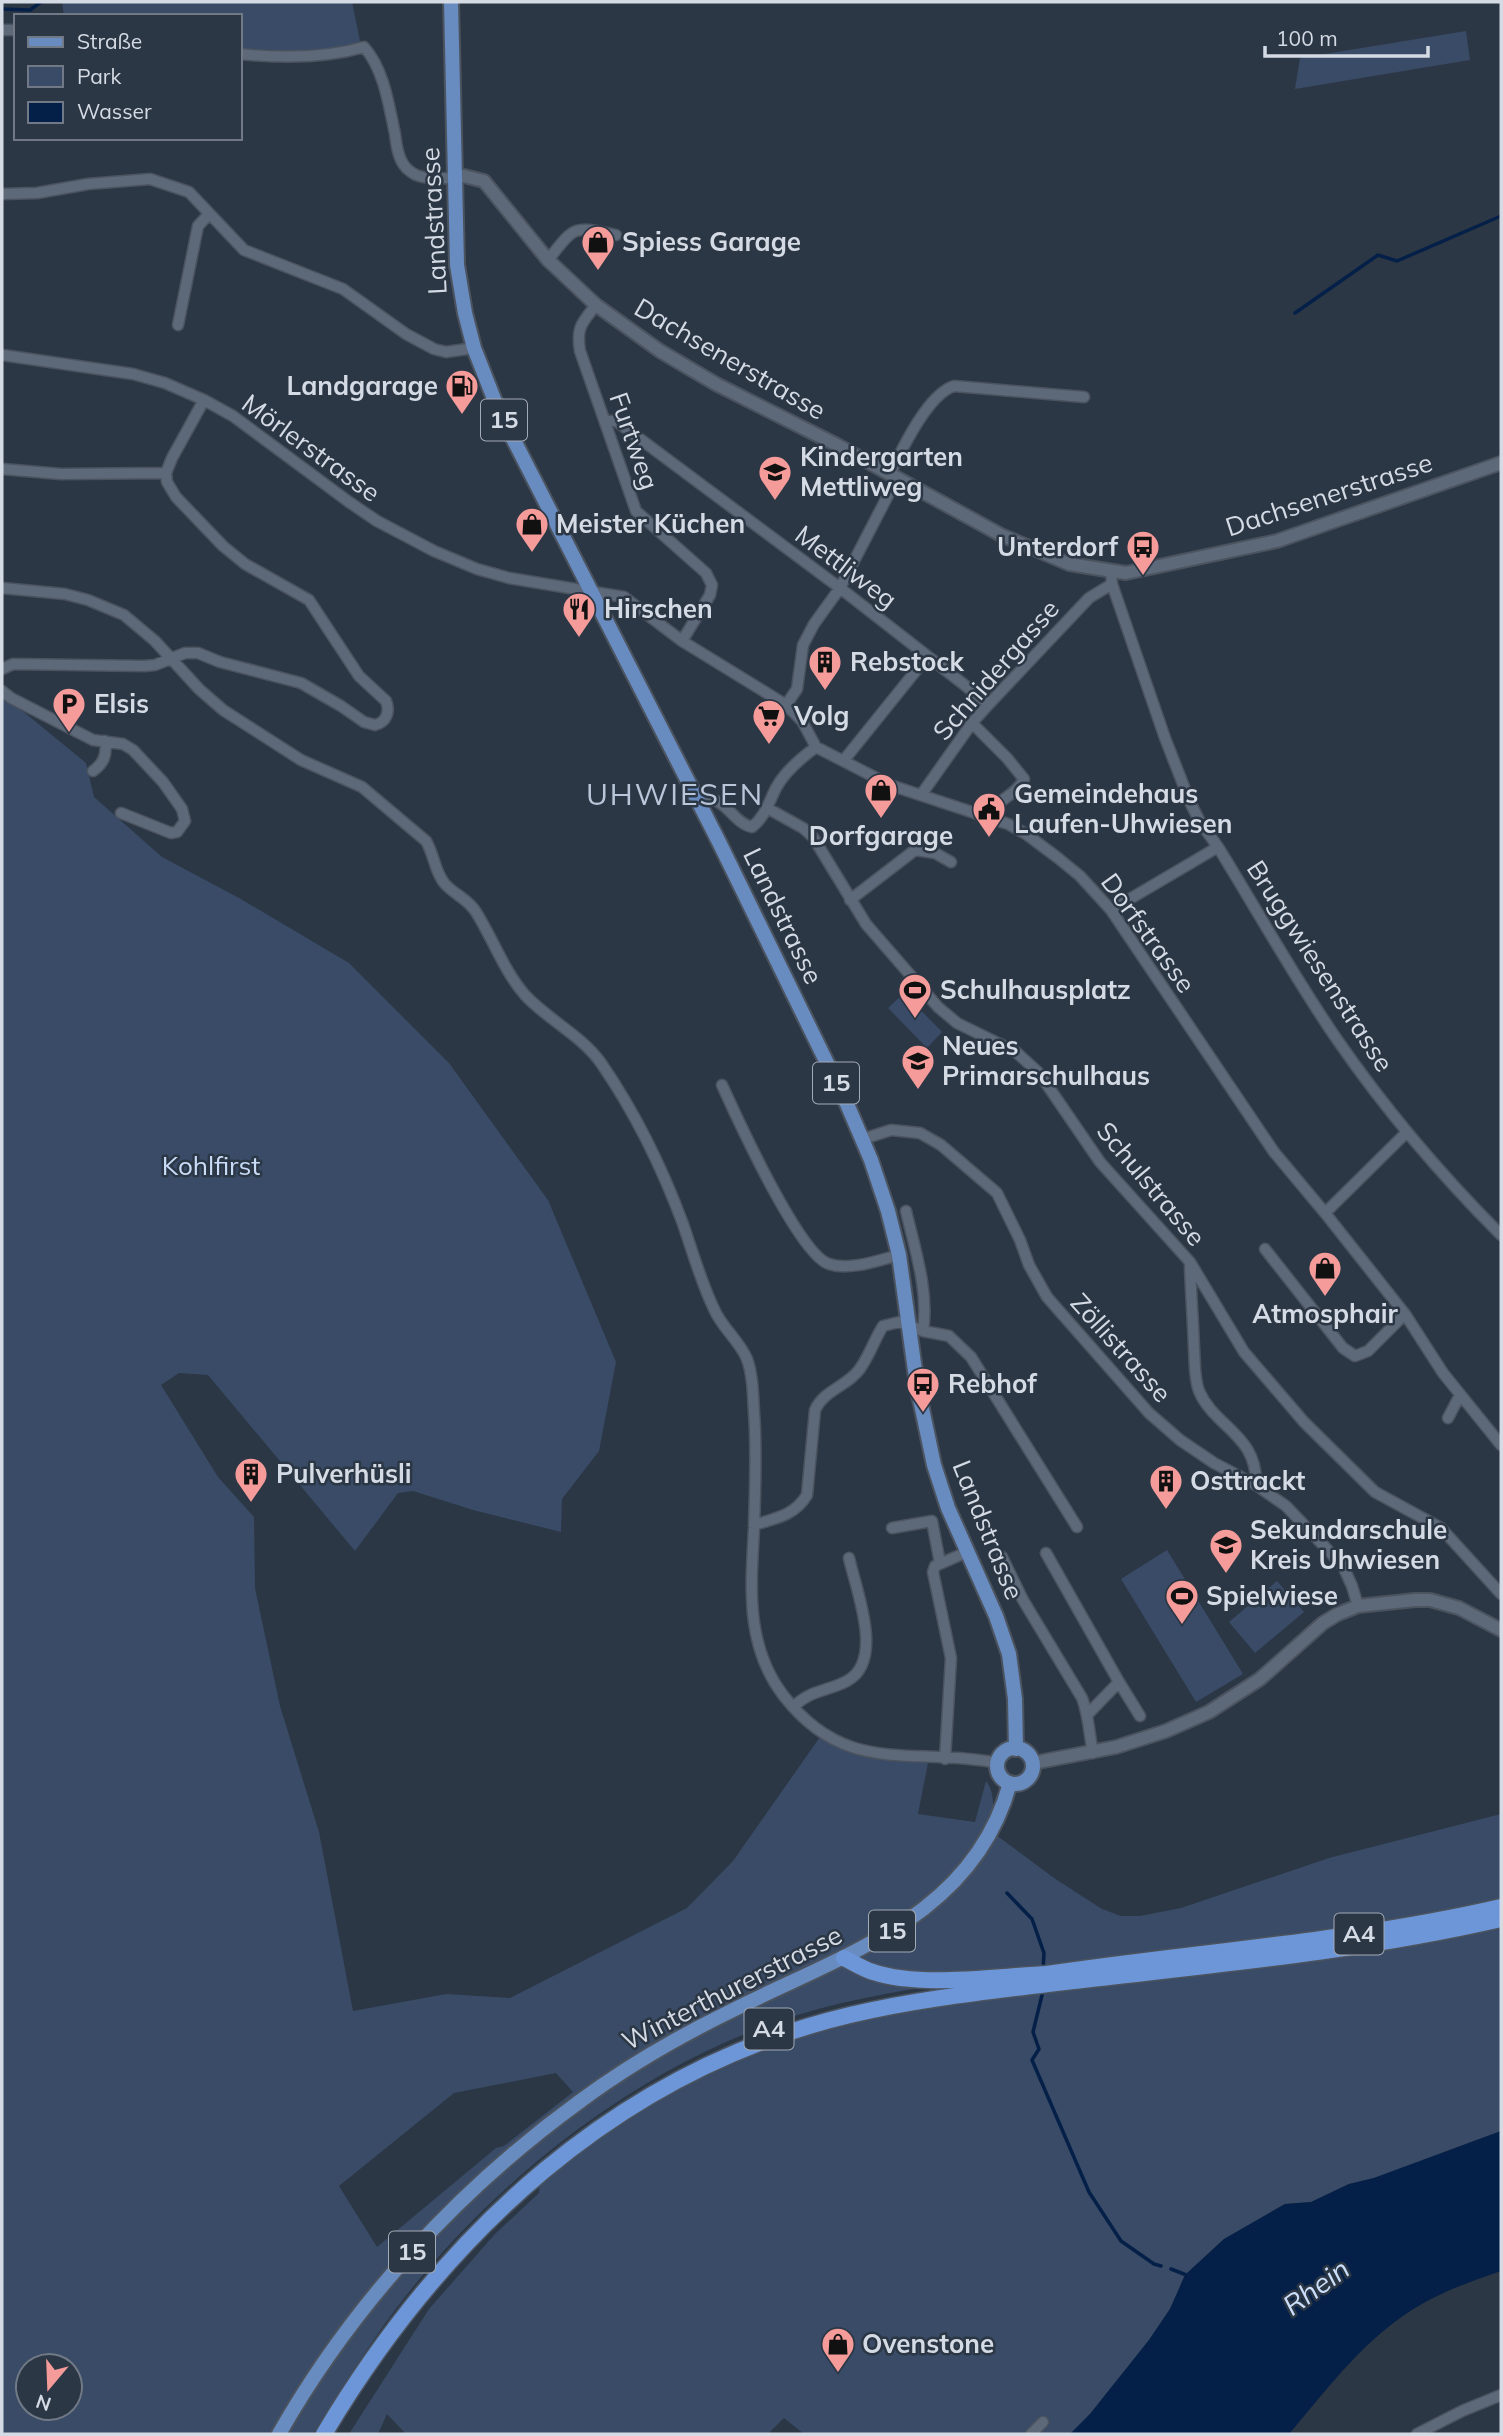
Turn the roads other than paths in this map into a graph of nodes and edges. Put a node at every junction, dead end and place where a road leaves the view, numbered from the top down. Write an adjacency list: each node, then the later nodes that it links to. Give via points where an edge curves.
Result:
1 (451, 2): 3 (main road, Landstrasse / 15)
2 (242, 54): 3 (street, via 298,55 364,47 380,78 401,161 417,176)
3 (454, 178): 7 (street, Dachsenerstrasse, via 484,181); 10 (main road, Landstrasse / 15, via 457,265)
4 (2, 194): 5 (street, via 150,179 189,192)
5 (209, 214): 9 (street, via 198,226); 10 (street, via 244,250 344,289 434,349)
6 (616, 235): 7 (street, via 572,230)
7 (548, 260): 8 (street, Dachsenerstrasse)
8 (597, 305): 14 (street, Furtweg, via 580,325 578,338); 18 (street, Dachsenerstrasse, via 716,384)
9 (178, 325)
10 (474, 348): 22 (main road, Landstrasse / 15, via 498,409)
11 (2, 355): 13 (street, Mörlerstrasse, via 132,374)
12 (1084, 397): 18 (street, via 946,388 911,430)
13 (204, 400): 17 (street); 22 (street, Mörlerstrasse, via 233,416 377,521 434,551 509,578)
14 (606, 421): 20 (street, Mettliweg, via 616,421); 23 (street, Furtweg, via 636,511 706,573 712,585)
15 (1501, 463): 19 (street, Dachsenerstrasse, via 1277,541)
16 (2, 469): 17 (street, via 61,474)
17 (166, 472): 25 (street, via 176,497 223,546 245,564 309,600 359,676 386,701 388,713 380,724 370,724 286,678 198,653)
18 (894, 476): 19 (street, Dachsenerstrasse, via 1001,535); 20 (street)
19 (1111, 578): 28 (street, Schnidergasse); 40 (street, Bruggwiesenstrasse, via 1190,802)
20 (840, 587): 24 (street, Mettliweg); 29 (street, via 803,645 797,689)
21 (2, 588): 25 (street, via 65,594 108,607 137,624)
22 (590, 591): 23 (street, via 624,597); 36 (main road, Landstrasse / 15)
23 (682, 641): 29 (street)
24 (927, 657): 28 (street, Mettliweg); 33 (street)
25 (172, 659): 26 (street, via 144,666 13,664); 59 (street, via 199,689 246,726 301,760 362,787 414,828 432,852 439,876 478,914 518,986 600,1062 655,1158 715,1312 737,1341 750,1369 755,1425)
26 (2, 669)
27 (2, 691): 31 (street, via 62,725)
28 (989, 704): 30 (street, Schnidergasse)
29 (786, 705): 32 (street)
30 (972, 723): 35 (street, Schnidergasse); 39 (street, via 1024,779)
31 (105, 741): 34 (street, via 104,759); 38 (street, via 123,744 138,754 177,801 185,821 171,833)
32 (817, 747): 33 (street, Dorfstrasse); 37 (street, via 799,759 777,785)
33 (844, 760): 35 (street, Dorfstrasse, via 875,778)
34 (93, 771)
35 (921, 795): 39 (street, Dorfstrasse)
36 (698, 802): 37 (street, via 717,801 752,827); 46 (main road, Landstrasse / 15)
37 (767, 808): 42 (street, Schulstrasse, via 813,837)
38 (121, 813)
39 (987, 816): 43 (street, Dorfstrasse, via 1044,847 1080,876)
40 (1218, 847): 43 (street); 45 (street, Bruggwiesenstrasse, via 1336,1038)
41 (951, 862): 42 (street, via 915,850)
42 (850, 900): 52 (street, Schulstrasse, via 938,1007 957,1023 1016,1052 1039,1073 1100,1162)
43 (1111, 910): 48 (street, Dorfstrasse, via 1273,1152)
44 (722, 1085): 51 (street, via 756,1157 815,1256 840,1266)
45 (1407, 1132): 48 (street); 49 (street, Bruggwiesenstrasse)
46 (863, 1139): 51 (main road, Landstrasse / 15); 58 (street, Zöllistrasse, via 891,1130 920,1133 997,1194 1047,1297 1149,1413 1214,1463)
47 (906, 1212): 54 (street, via 924,1297)
48 (1325, 1213): 53 (street, Dorfstrasse)
49 (1501, 1235)
50 (1265, 1249): 53 (street, via 1342,1348 1355,1356 1368,1351)
51 (899, 1255): 54 (main road, Landstrasse / 15)
52 (1190, 1262): 58 (street, via 1197,1387 1250,1454 1257,1469); 67 (street, Schulstrasse, via 1244,1352 1304,1422 1375,1492 1441,1528)
53 (1405, 1314): 55 (street, Dorfstrasse)
54 (917, 1329): 59 (street, via 899,1322 883,1326 861,1368 819,1402 807,1495 790,1514); 60 (street, via 949,1336 971,1357); 62 (main road, Landstrasse / 15, via 917,1385 934,1465)
55 (1460, 1395): 56 (street); 57 (street, Dorfstrasse)
56 (1448, 1418)
57 (1501, 1445)
58 (1256, 1485): 68 (street, Zöllistrasse, via 1286,1506 1340,1562)
59 (754, 1525): 71 (street, via 752,1625 767,1671)
60 (1077, 1527)
61 (892, 1528): 66 (street, via 932,1521)
62 (967, 1552): 66 (street); 74 (main road, Landstrasse / 15, via 1009,1654)
63 (1046, 1553): 70 (street)
64 (1002, 1557): 72 (street)
65 (849, 1558): 71 (street, via 866,1634 866,1657 852,1678 813,1692)
66 (940, 1563): 76 (street, via 935,1566 934,1580 951,1658)
67 (1501, 1594)
68 (1358, 1606): 69 (street, via 1430,1600 1475,1614); 75 (street, via 1323,1623 1261,1679 1209,1712)
69 (1501, 1630)
70 (1119, 1682): 72 (street); 73 (street)
71 (793, 1707): 76 (street, via 822,1733 850,1747)
72 (1088, 1714): 75 (street)
73 (1140, 1716)
74 (1016, 1749): 77 (main road, via 1005,1752); 78 (main road)
75 (1093, 1753): 78 (street)
76 (945, 1759): 77 (street)
77 (998, 1763): 79 (main road, via 1000,1774)
78 (1033, 1763): 79 (main road, via 1028,1779)
79 (1010, 1783): 82 (main road, Winterthurerstrasse / 15, via 988,1838 967,1868 930,1905)
80 (1501, 1907): 83 (highway, A4, via 1381,1931)
81 (1501, 1919): 83 (highway, A4, via 1367,1945)
82 (844, 1958): 84 (highway, via 876,1973 898,1977); 87 (main road, Winterthurerstrasse / 15, via 652,2053 516,2151 457,2205 380,2290 323,2365)
83 (1080, 1975): 84 (highway, A4); 84 (highway, A4, via 1048,1973)
84 (1003, 1982): 88 (highway, A4, via 790,2032 711,2064 628,2108 539,2174 459,2250 391,2332)
85 (1501, 2395): 90 (street)
86 (1043, 2422): 89 (street)
87 (279, 2434)
88 (324, 2434)
89 (1031, 2434)
90 (1417, 2434)

